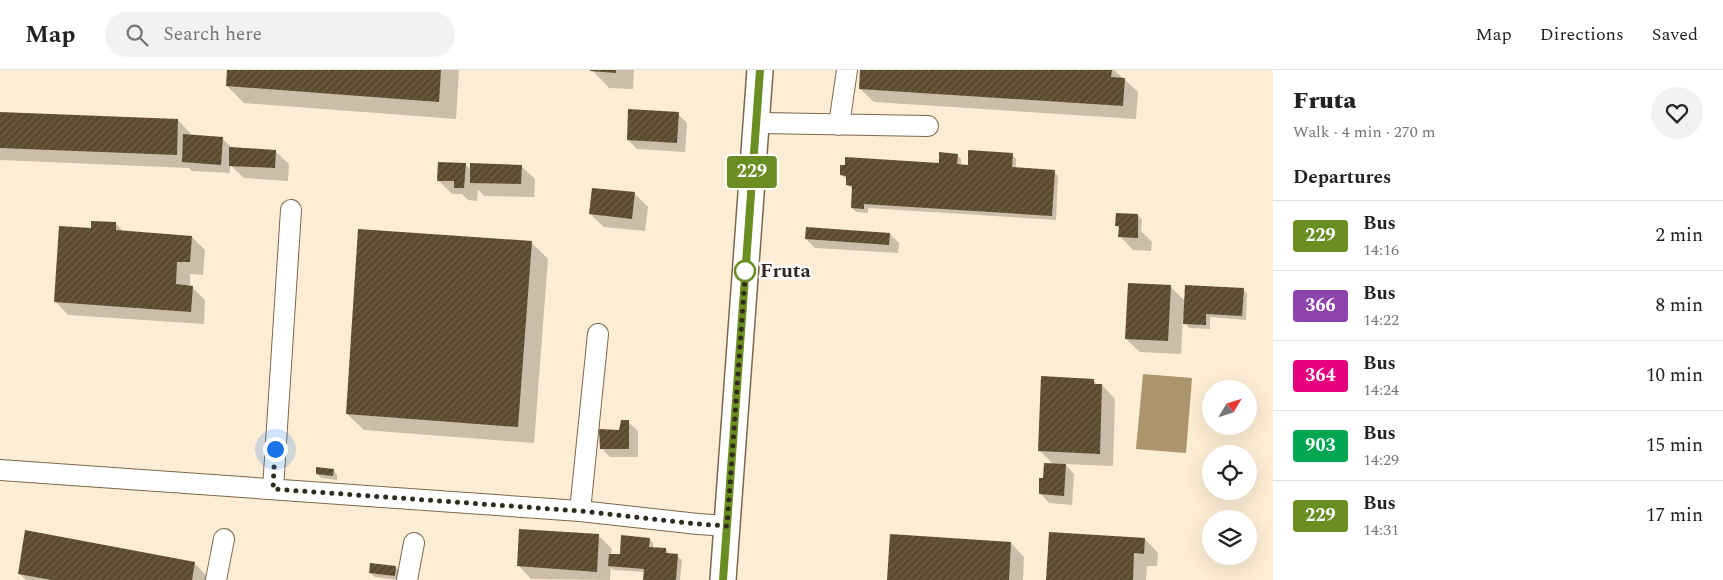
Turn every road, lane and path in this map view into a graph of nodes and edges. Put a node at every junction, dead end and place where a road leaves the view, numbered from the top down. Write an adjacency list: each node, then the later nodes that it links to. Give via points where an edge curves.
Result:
1 (760, 70): 3 (main road)
2 (848, 70): 4 (street)
3 (756, 124): 4 (street); 11 (main road)
4 (839, 125): 5 (street)
5 (928, 126)
6 (291, 210): 9 (street)
7 (598, 334): 10 (street)
8 (0, 470): 9 (street)
9 (273, 489): 10 (street)
10 (580, 511): 11 (street)
11 (727, 526): 16 (main road)
12 (224, 539): 14 (street)
13 (414, 543): 15 (street)
14 (216, 580)
15 (408, 580)
16 (723, 580)

